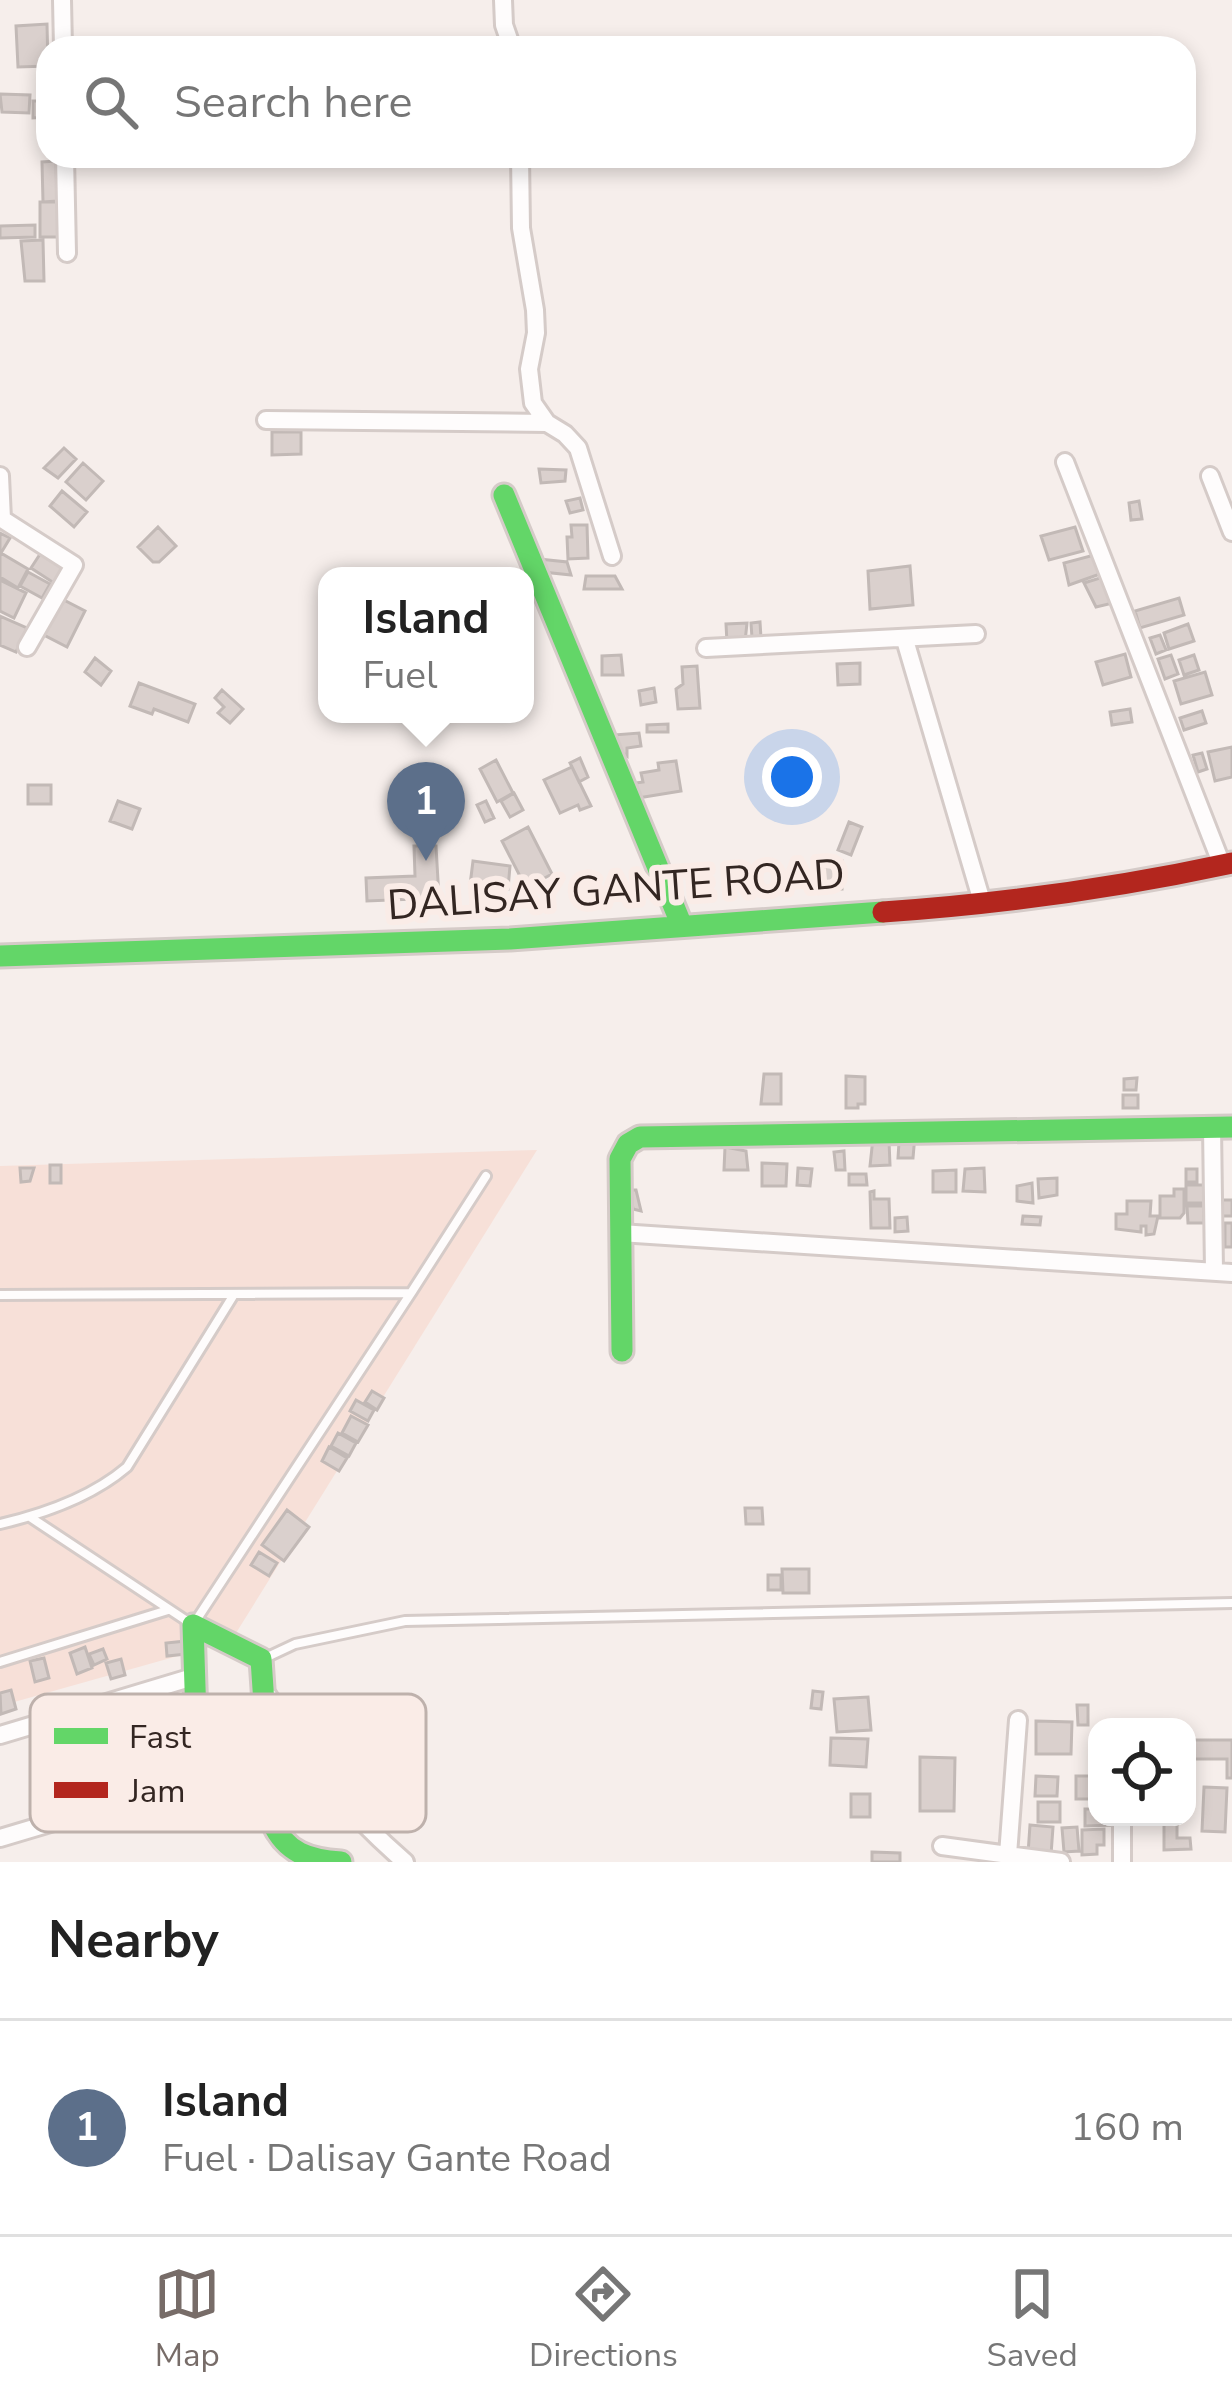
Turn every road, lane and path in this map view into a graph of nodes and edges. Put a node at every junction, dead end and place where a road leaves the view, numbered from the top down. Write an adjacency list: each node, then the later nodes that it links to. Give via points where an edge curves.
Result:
1 (62, 0): 3 (street)
2 (503, 0): 4 (street)
3 (63, 36)
4 (508, 36)
5 (65, 168): 7 (street)
6 (520, 168): 9 (street, via 535,310 530,391)
7 (67, 253)
8 (266, 420): 9 (street)
9 (547, 423): 15 (street, via 578,448)
10 (1065, 462): 20 (street)
11 (0, 476): 18 (street, via 2,519 74,565)
12 (1210, 476): 14 (street)
13 (505, 495): 22 (street)
14 (1232, 532)
15 (612, 556)
16 (976, 634): 17 (street)
17 (905, 640): 19 (street); 21 (street)
18 (27, 647)
19 (706, 648)
20 (1227, 864): 21 (street, DALISAY GANTE ROAD)
21 (983, 905): 22 (street, DALISAY GANTE ROAD)
22 (682, 926): 23 (street, DALISAY GANTE ROAD)
23 (0, 956)
24 (1222, 1127): 26 (street, via 640,1137 620,1159); 27 (street)
25 (486, 1177): 28 (lane)
26 (620, 1233): 27 (street); 31 (street)
27 (1223, 1272)
28 (411, 1292): 29 (lane); 36 (lane)
29 (234, 1294): 30 (lane); 32 (lane, via 127,1467)
30 (0, 1295)
31 (622, 1351)
32 (30, 1517): 33 (lane); 35 (lane)
33 (0, 1524)
34 (1232, 1603): 38 (lane, via 405,1621 295,1644)
35 (168, 1610): 36 (lane); 37 (lane)
36 (193, 1625): 38 (street); 39 (street)
37 (0, 1662)
38 (261, 1669): 42 (street); 43 (street)
39 (193, 1678): 40 (street); 41 (street)
40 (139, 1694)
41 (194, 1694)
42 (263, 1694)
43 (269, 1694)
44 (1018, 1720): 53 (street)
45 (30, 1726): 46 (street)
46 (0, 1735)
47 (1121, 1826): 57 (street)
48 (30, 1829): 51 (street)
49 (275, 1832): 54 (street, via 308,1860)
50 (373, 1832): 55 (street)
51 (0, 1838)
52 (942, 1846): 53 (street)
53 (1008, 1855): 56 (street)
54 (341, 1862)
55 (405, 1862)
56 (1061, 1862)
57 (1122, 1862)

